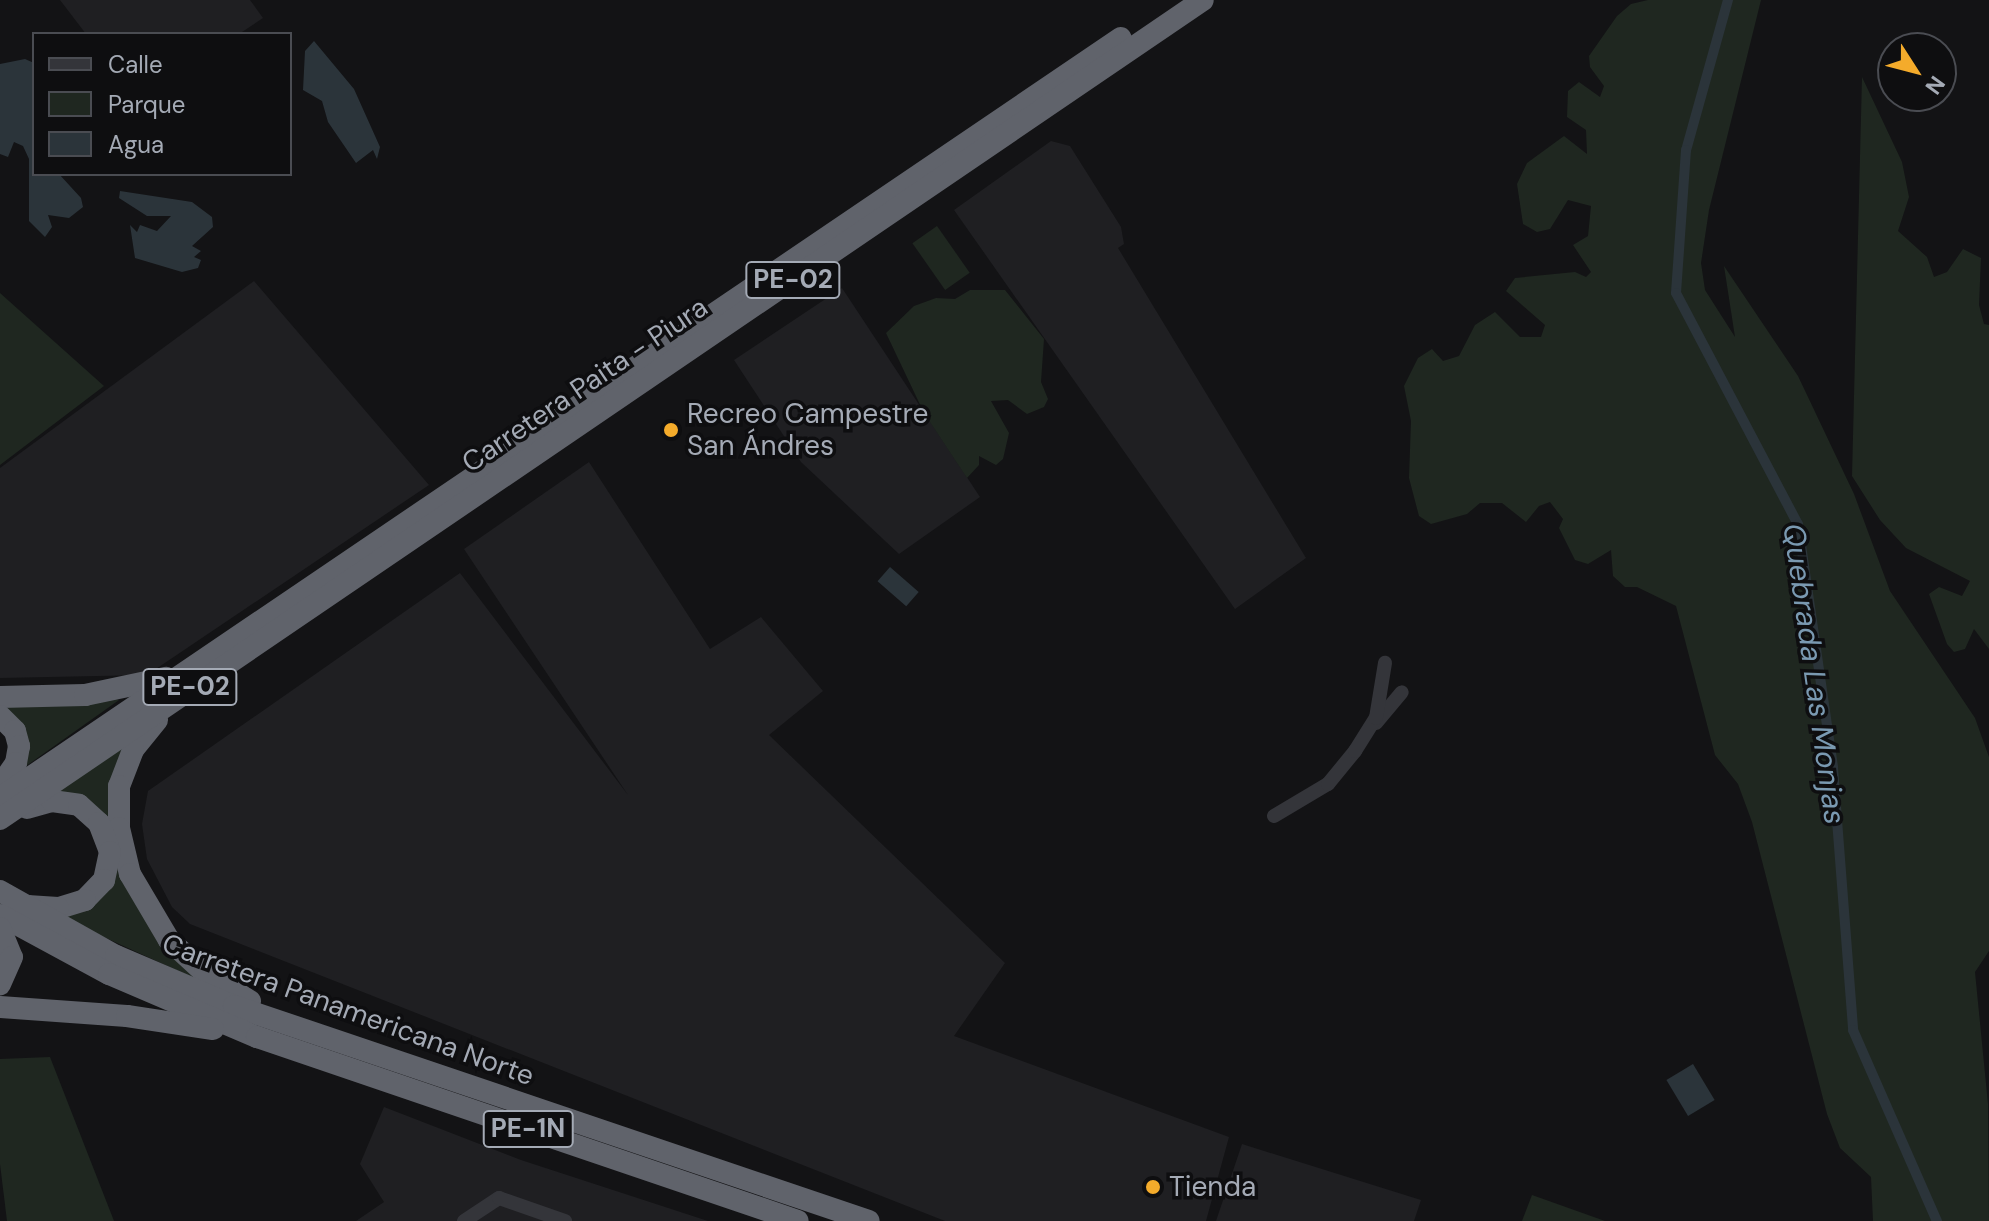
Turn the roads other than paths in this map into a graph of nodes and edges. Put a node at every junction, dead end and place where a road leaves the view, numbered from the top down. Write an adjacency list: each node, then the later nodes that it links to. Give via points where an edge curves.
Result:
1 (1177, 0): 4 (highway, Carretera Paita - Piura / PE-02)
2 (1203, 0): 4 (highway, Carretera Paita - Piura / PE-02)
3 (1385, 663): 8 (street, via 1380,702)
4 (188, 679): 6 (highway, via 103,693); 10 (highway, Carretera Paita - Piura / PE-02); 12 (highway, Carretera Paita - Piura / PE-02); 18 (highway, via 128,759 118,809 124,856 145,906 181,953)
5 (1402, 692): 8 (street)
6 (0, 697)
7 (0, 716): 9 (highway, via 15,731 19,746 16,763)
8 (1368, 732): 11 (street, via 1328,784)
9 (0, 786)
10 (0, 798)
11 (1274, 816)
12 (0, 819): 14 (highway, via 43,802 66,801 96,818 109,845 107,873 85,900 58,908)
13 (0, 891): 14 (highway, Carretera Panamericana Norte / PE-1N)
14 (10, 910): 18 (highway, Carretera Panamericana Norte / PE-1N, via 168,980); 19 (highway, Carretera Panamericana Norte / PE-1N, via 109,974)
15 (0, 928): 16 (highway, via 12,957)
16 (0, 984)
17 (0, 1007): 19 (highway, via 127,1016)
18 (300, 1029): 20 (highway, Carretera Panamericana Norte / PE-1N)
19 (257, 1037): 20 (highway, Carretera Panamericana Norte / PE-1N)
20 (707, 1178): 23 (highway, Carretera Panamericana Norte / PE-1N); 24 (highway, Carretera Panamericana Norte / PE-1N)
21 (464, 1221): 22 (street, via 499,1198)
22 (565, 1221)
23 (798, 1221)
24 (869, 1221)

